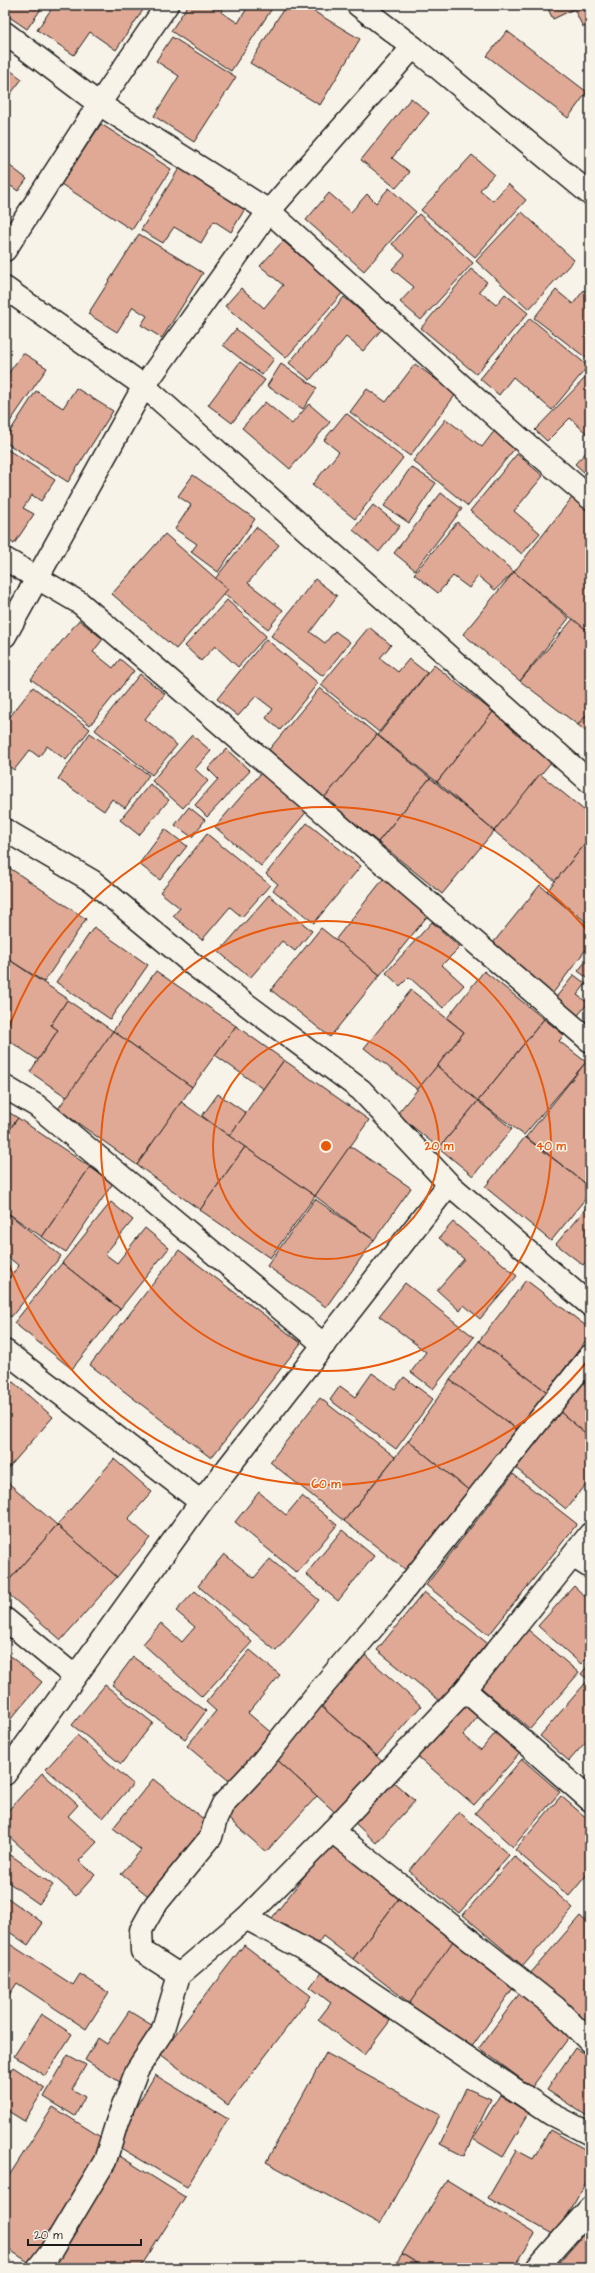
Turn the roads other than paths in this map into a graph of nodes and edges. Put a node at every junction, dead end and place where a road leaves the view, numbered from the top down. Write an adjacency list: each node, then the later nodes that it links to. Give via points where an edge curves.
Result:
1 (167, 5): 5 (street)
2 (358, 5): 4 (street)
3 (5, 33): 5 (street)
4 (413, 47): 6 (street); 7 (street)
5 (99, 104): 7 (street); 8 (street)
6 (590, 194)
7 (269, 211): 10 (street); 11 (street, via 517,436)
8 (5, 250)
9 (5, 288): 10 (street)
10 (144, 386): 13 (street); 15 (street)
11 (590, 498)
12 (5, 559): 13 (street)
13 (36, 577): 14 (street); 17 (street, via 80,603)
14 (5, 636)
15 (590, 782)
16 (5, 830): 19 (street, via 92,880 195,966 361,1090)
17 (590, 1041)
18 (5, 1087): 21 (street, via 37,1106)
19 (449, 1184): 20 (street); 21 (street)
20 (590, 1305)
21 (324, 1345): 24 (street)
22 (5, 1351): 24 (street)
23 (590, 1356): 34 (street, via 394,1603 224,1804 211,1837 155,1905 141,1930 142,1951)
24 (201, 1502): 28 (street)
25 (590, 1534): 26 (street)
26 (582, 1562): 29 (street)
27 (5, 1619): 28 (street)
28 (74, 1676): 30 (street)
29 (465, 1690): 31 (street); 32 (street)
30 (5, 1774)
31 (590, 1800)
32 (332, 1831): 33 (street); 35 (street, via 510,1970 556,2008)
33 (246, 1918): 34 (street); 36 (street, via 320,1958 551,2114)
34 (179, 1975): 38 (street, via 162,2032 137,2070 105,2161)
35 (590, 2042)
36 (590, 2134)
37 (590, 2208): 39 (street)
38 (38, 2268)
39 (537, 2268)

